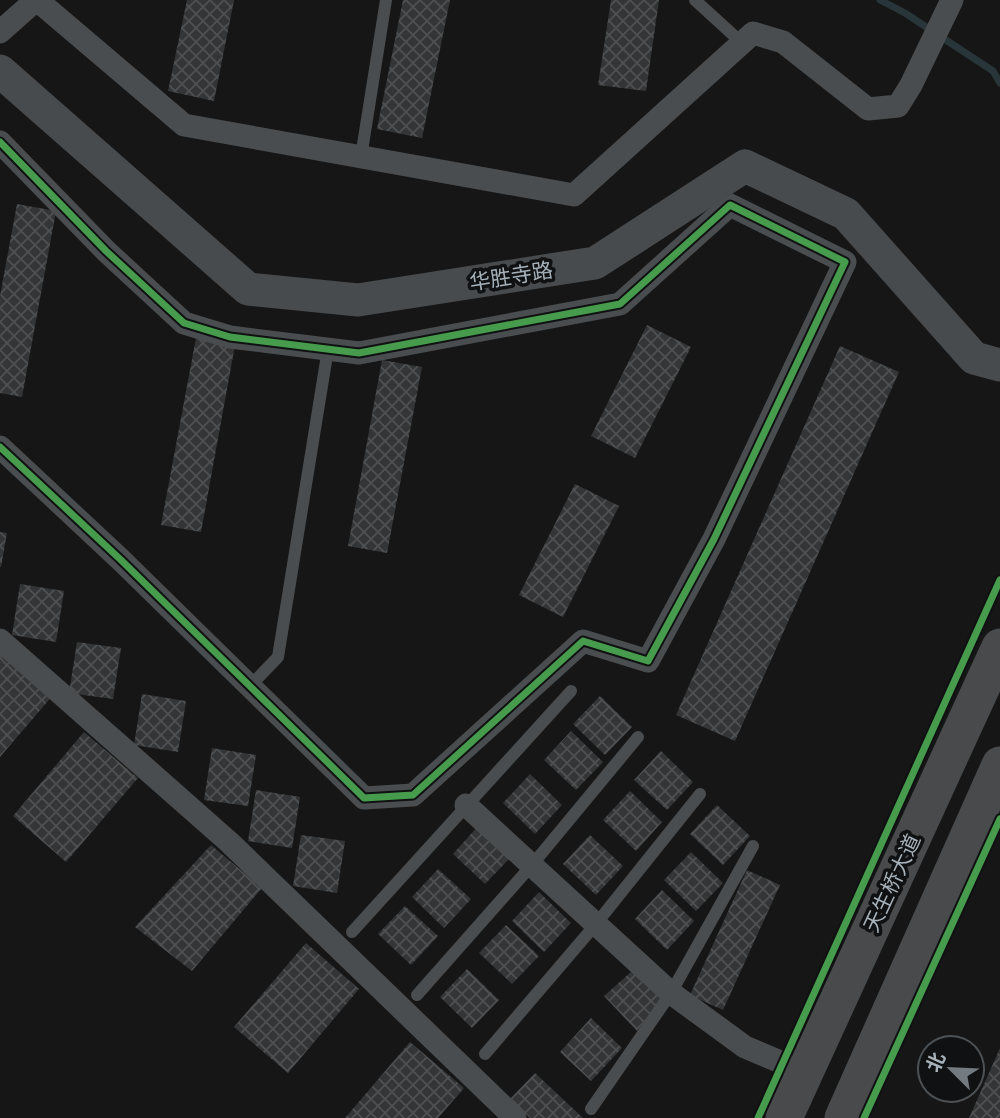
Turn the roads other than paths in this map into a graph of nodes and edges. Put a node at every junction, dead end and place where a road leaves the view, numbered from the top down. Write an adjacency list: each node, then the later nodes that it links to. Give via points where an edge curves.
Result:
1 (36, 0): 5 (street); 9 (street, via 184,125)
2 (386, 0): 9 (lane)
3 (695, 0): 6 (lane)
4 (952, 0): 6 (street, via 898,106 868,109 783,42 753,33)
5 (0, 32)
6 (741, 43): 9 (street, via 575,195)
7 (0, 71): 11 (street, 华胜寺路, via 248,289 358,300 595,263 745,166 846,214 974,358)
8 (0, 142): 10 (street, via 184,323 230,337)
9 (361, 157)
10 (328, 349): 15 (lane, via 278,657); 15 (street, via 359,353 620,304 730,205 845,262 714,539 648,661 583,641 413,795 401,796 364,798)
11 (1000, 365)
12 (0, 447): 15 (street)
13 (0, 640): 30 (street, via 229,842)
14 (1000, 647): 31 (main road, 天生桥大道)
15 (250, 686)
16 (571, 691): 20 (lane)
17 (638, 737): 22 (lane)
18 (1000, 765): 32 (main road)
19 (701, 794): 23 (lane)
20 (466, 805): 22 (street); 24 (lane)
21 (753, 846): 25 (lane)
22 (532, 866): 23 (street); 26 (lane)
23 (596, 924): 25 (street); 27 (lane)
24 (352, 932)
25 (671, 993): 28 (street, via 746,1046); 29 (lane)
26 (417, 995)
27 (485, 1054)
28 (783, 1063)
29 (591, 1109)
30 (515, 1118)
31 (784, 1118)
32 (843, 1118)

